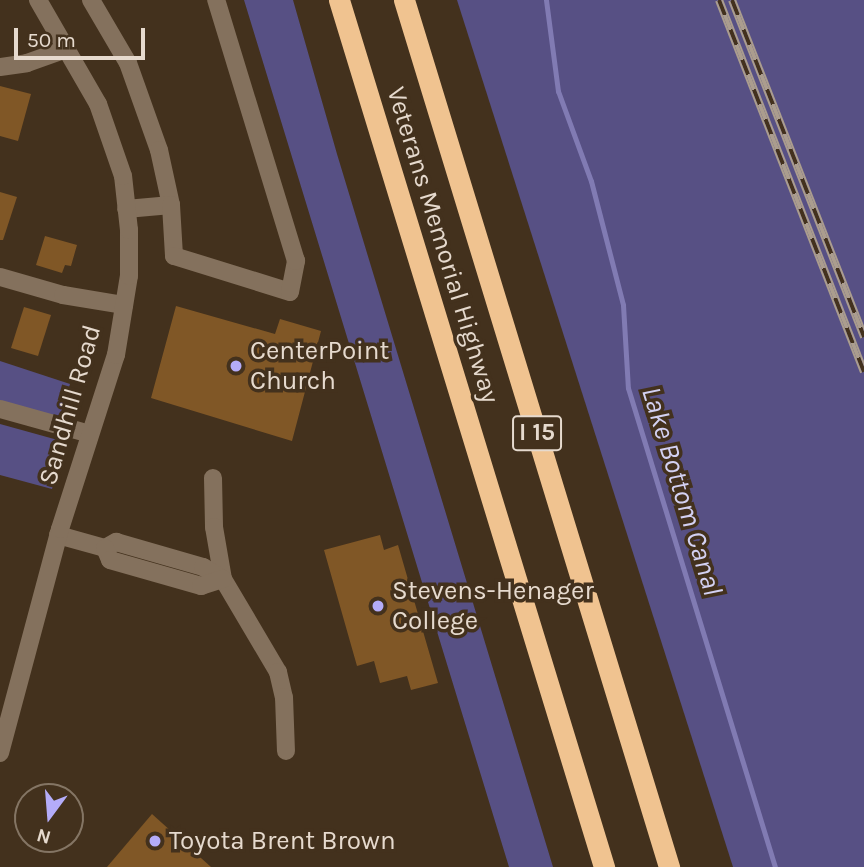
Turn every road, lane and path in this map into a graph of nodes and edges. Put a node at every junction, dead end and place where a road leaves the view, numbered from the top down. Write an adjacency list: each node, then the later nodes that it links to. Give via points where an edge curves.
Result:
1 (38, 0): 6 (street, Sandhill Road)
2 (91, 0): 8 (street, via 128,63 159,150)
3 (216, 0): 8 (street, via 296,261 290,292 174,256)
4 (339, 0): 19 (highway, Veterans Memorial Highway / I 15)
5 (404, 0): 20 (highway, Veterans Memorial Highway / I 15)
6 (66, 49): 7 (street); 9 (street, Sandhill Road, via 98,104 123,176)
7 (0, 67)
8 (172, 205): 9 (street)
9 (126, 209): 11 (street, Sandhill Road, via 129,276)
10 (0, 277): 11 (street, via 63,295)
11 (124, 305): 13 (street, Sandhill Road, via 116,355)
12 (0, 410): 13 (street)
13 (90, 434): 15 (street, Sandhill Road)
14 (213, 478): 16 (street)
15 (58, 535): 16 (street, via 105,548 116,542 203,567); 18 (street, Sandhill Road)
16 (223, 579): 17 (street, via 278,672)
17 (286, 751)
18 (0, 753)
19 (604, 867)
20 (669, 867)

